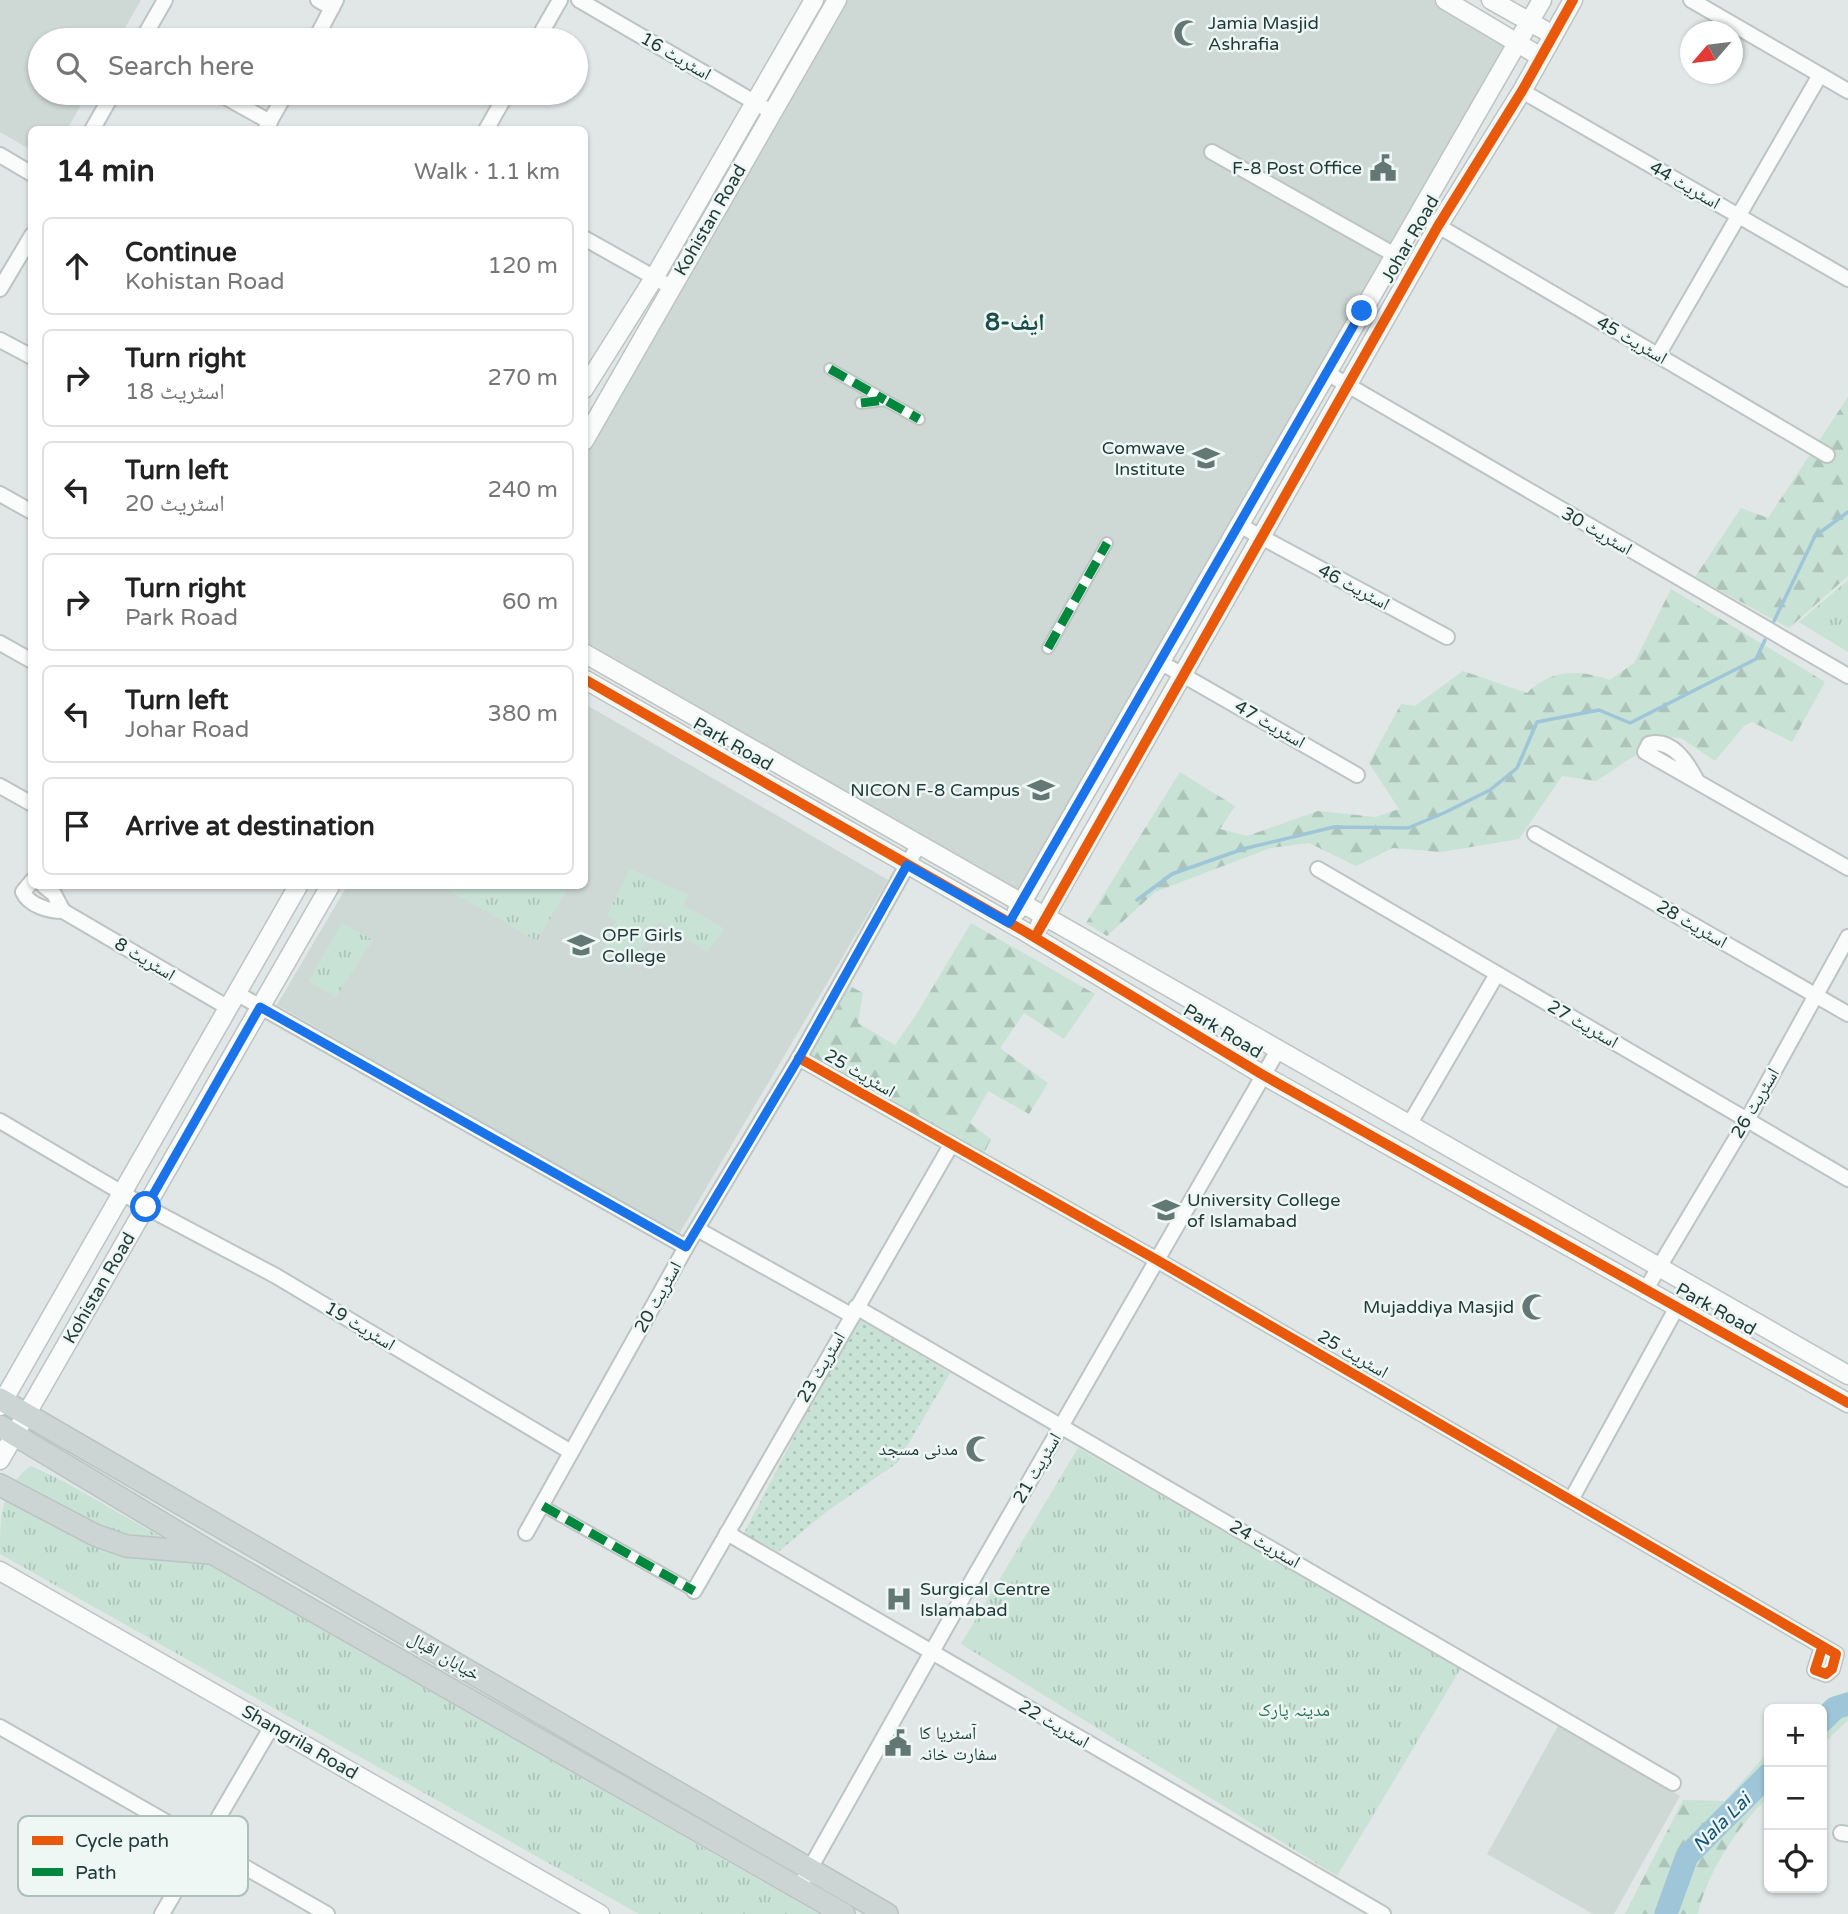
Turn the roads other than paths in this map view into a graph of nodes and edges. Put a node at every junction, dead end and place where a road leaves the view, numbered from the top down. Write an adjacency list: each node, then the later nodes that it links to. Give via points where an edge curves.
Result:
1 (165, 0): 14 (street)
2 (318, 0): 12 (street)
3 (560, 0): 16 (street)
4 (579, 0): 23 (street, اسٹریٹ 16)
5 (814, 0): 23 (street, Kohistan Road)
6 (837, 0): 28 (street, Kohistan Road)
7 (1445, 0): 18 (street)
8 (1491, 0): 13 (street)
9 (1542, 0): 13 (street, Johar Road)
10 (1573, 0): 17 (street, Johar Road)
11 (1691, 0): 20 (street)
12 (334, 4): 15 (street)
13 (1529, 22): 17 (street); 18 (street, Johar Road)
14 (149, 28)
15 (321, 28)
16 (544, 28)
17 (1553, 35): 19 (street, Johar Road)
18 (1517, 42): 19 (street); 35 (street, Johar Road)
19 (1541, 57): 21 (street, Johar Road)
20 (1820, 75): 22 (street); 36 (street)
21 (1522, 91): 36 (street, اسٹریٹ 44); 37 (street, Johar Road)
22 (1848, 91)
23 (755, 102): 28 (street, اسٹریٹ 16); 41 (street, Kohistan Road)
24 (106, 105): 29 (street)
25 (236, 105): 30 (street)
26 (279, 105): 30 (street)
27 (501, 105): 31 (street)
28 (773, 113): 43 (street, Kohistan Road)
29 (94, 126)
30 (267, 126)
31 (488, 126)
32 (1212, 152): 40 (street)
33 (0, 155): 34 (street)
34 (28, 172)
35 (1418, 214): 37 (street, اسٹریٹ 45); 40 (street, Johar Road)
36 (1740, 217): 42 (street, اسٹریٹ 44); 47 (street)
37 (1437, 226): 47 (street, اسٹریٹ 45); 51 (street, Johar Road)
38 (588, 240): 41 (street)
39 (28, 242): 44 (street)
40 (1395, 255): 49 (street, Johar Road)
41 (654, 278): 43 (street); 50 (street, Kohistan Road)
42 (1848, 279)
43 (671, 287): 55 (street, Kohistan Road)
44 (0, 289)
45 (0, 340): 46 (street)
46 (28, 355)
47 (1658, 355): 56 (street, اسٹریٹ 45)
48 (830, 369): 52 (street)
49 (1326, 373): 51 (street, اسٹریٹ 30); 59 (street, Johar Road)
50 (588, 383)
51 (1347, 385): 60 (street, Johar Road); 69 (street, اسٹریٹ 30)
52 (885, 400): 53 (street); 54 (street)
53 (860, 402)
54 (919, 419)
55 (588, 434)
56 (1827, 455)
57 (0, 494): 58 (street)
58 (28, 510)
59 (1239, 525): 60 (street, اسٹریٹ 46); 67 (street, Johar Road)
60 (1260, 537): 62 (street, اسٹریٹ 46); 68 (street, Johar Road)
61 (1107, 543): 64 (street)
62 (1447, 637)
63 (0, 643): 66 (street)
64 (1048, 648)
65 (588, 655): 76 (street, Park Road)
66 (28, 659)
67 (1160, 662): 68 (street, اسٹریٹ 47); 84 (street, Johar Road)
68 (1182, 674): 71 (street, اسٹریٹ 47); 86 (street, Johar Road)
69 (1848, 676)
70 (588, 681): 77 (street, Park Road)
71 (1357, 775)
72 (1696, 781): 78 (street)
73 (0, 786): 74 (street)
74 (28, 802)
75 (1535, 834): 91 (street, اسٹریٹ 28)
76 (919, 845): 77 (street, اسٹریٹ 20); 84 (street, Park Road)
77 (907, 865): 87 (street, Park Road); 96 (street, اسٹریٹ 20)
78 (1848, 868)
79 (1318, 869): 90 (street, اسٹریٹ 27)
80 (28, 884): 85 (street, اسٹریٹ 8, via 25,897 48,909)
81 (48, 889): 85 (street, اسٹریٹ 8)
82 (296, 889): 92 (street, Kohistan Road)
83 (328, 889): 93 (street, Kohistan Road)
84 (1022, 903): 86 (street, Park Road); 87 (street, Johar Road)
85 (64, 911): 92 (street, اسٹریٹ 8)
86 (1045, 916): 88 (street, Johar Road); 95 (street, Park Road)
87 (1009, 923): 88 (street, Park Road)
88 (1035, 937): 97 (street, Park Road)
89 (1848, 937): 91 (street, اسٹریٹ 26)
90 (1497, 974): 98 (street, اسٹریٹ 27); 100 (street)
91 (1816, 995): 94 (street, اسٹریٹ 28); 98 (street, اسٹریٹ 26)
92 (232, 1000): 93 (street, اسٹریٹ 8); 103 (street, Kohistan Road)
93 (260, 1007): 104 (street, Kohistan Road); 106 (street, اسٹریٹ 8)
94 (1848, 1014)
95 (1278, 1050): 97 (street, اسٹریٹ 21); 100 (street, Park Road)
96 (799, 1058): 101 (street, اسٹریٹ 25); 105 (street, اسٹریٹ 20)
97 (1263, 1075): 107 (street, اسٹریٹ 21); 109 (street, Park Road)
98 (1747, 1120): 102 (street, اسٹریٹ 27); 108 (street, اسٹریٹ 26)
99 (0, 1121): 103 (street, اسٹریٹ 19)
100 (1409, 1125): 108 (street, Park Road)
101 (951, 1145): 107 (street, اسٹریٹ 25); 111 (street, اسٹریٹ 23)
102 (1848, 1179)
103 (122, 1193): 104 (street, اسٹریٹ 19); 113 (street, Kohistan Road)
104 (146, 1207): 115 (street, Kohistan Road); 118 (street, اسٹریٹ 19, via 276,1276)
105 (697, 1229): 106 (street, اسٹریٹ 20); 111 (street, اسٹریٹ 24)
106 (686, 1247): 118 (street, اسٹریٹ 20)
107 (1157, 1260): 116 (street, اسٹریٹ 21); 121 (street, اسٹریٹ 25)
108 (1658, 1267): 109 (street, اسٹریٹ 26); 112 (street, Park Road)
109 (1646, 1289): 110 (street, Park Road)
110 (1677, 1307): 114 (street, Park Road); 121 (street)
111 (853, 1311): 116 (street, اسٹریٹ 24); 124 (street, اسٹریٹ 23)
112 (1848, 1375)
113 (1, 1402): 115 (main road, خیابان اقبال)
114 (1848, 1403)
115 (26, 1415): 117 (street, Kohistan Road); 135 (main road, خیابان اقبال)
116 (1062, 1425): 129 (street, اسٹریٹ 21); 132 (street, اسٹریٹ 24)
117 (8, 1431): 119 (street, Kohistan Road); 125 (main road, خیابان اقبال)
118 (572, 1452): 122 (street, اسٹریٹ 20)
119 (0, 1460)
120 (0, 1485): 125 (main road, via 95,1535 126,1546)
121 (1571, 1500): 128 (street, اسٹریٹ 25, via 1836,1654 1826,1674 1815,1670)
122 (543, 1506): 123 (street, اسٹریٹ 20); 127 (street)
123 (526, 1534)
124 (727, 1534): 127 (street, اسٹریٹ 23); 129 (street, اسٹریٹ 22)
125 (212, 1553): 137 (main road, خیابان اقبال)
126 (0, 1571): 130 (street, Shangrila Road)
127 (694, 1591)
128 (1822, 1647)
129 (932, 1653): 135 (street, اسٹریٹ 21); 144 (street, اسٹریٹ 22)
130 (272, 1726): 134 (street); 141 (street, Shangrila Road)
131 (0, 1727): 133 (street)
132 (1673, 1783)
133 (156, 1816)
134 (218, 1816)
135 (810, 1867): 137 (street, اسٹریٹ 21); 143 (main road, خیابان اقبال)
136 (248, 1868): 140 (street)
137 (799, 1888): 142 (main road, خیابان اقبال)
138 (172, 1896): 139 (street)
139 (162, 1914)
140 (327, 1914)
141 (600, 1914)
142 (844, 1914)
143 (887, 1914)
144 (1382, 1914)

